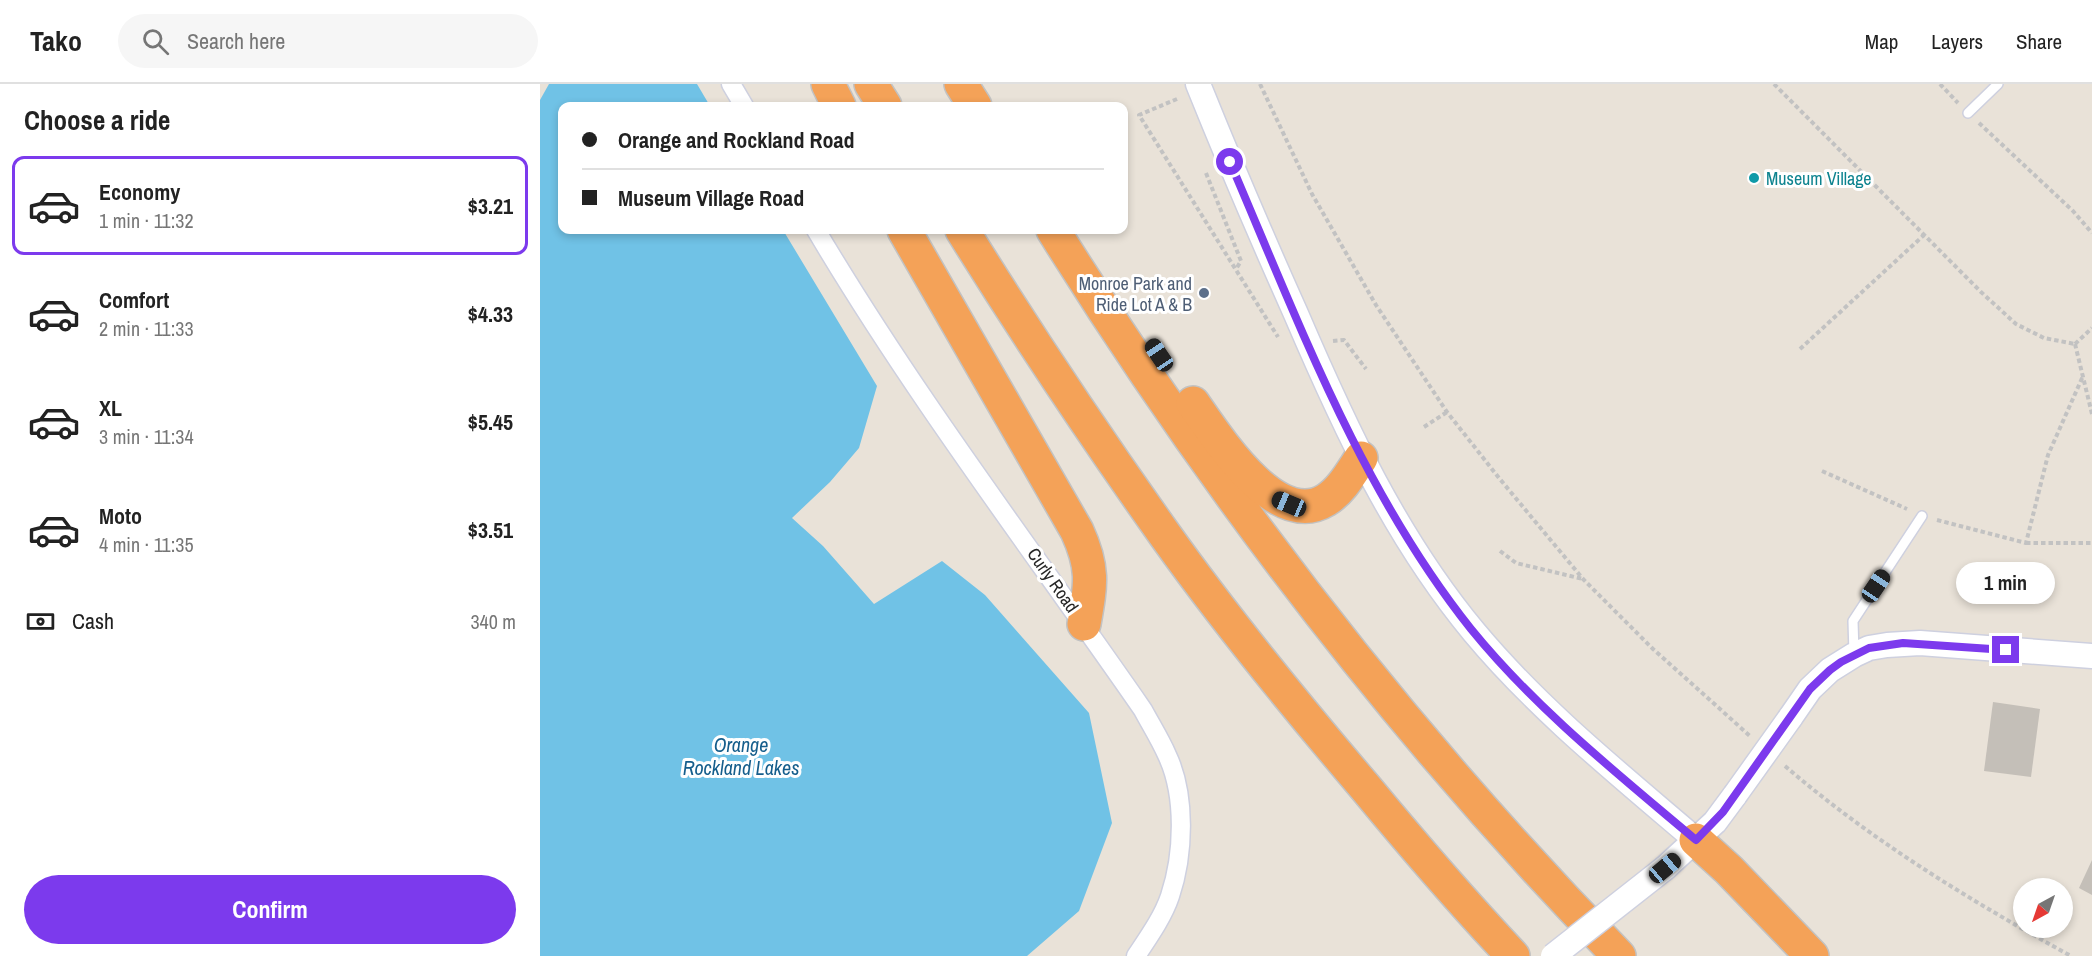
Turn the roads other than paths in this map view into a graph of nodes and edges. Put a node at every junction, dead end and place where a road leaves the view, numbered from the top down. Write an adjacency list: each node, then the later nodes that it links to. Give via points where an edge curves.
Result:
1 (731, 84): 7 (street)
2 (828, 84): 8 (highway)
3 (871, 84): 9 (highway)
4 (961, 84): 10 (highway)
5 (1198, 84): 17 (street, via 1264,243)
6 (1998, 84): 11 (lane)
7 (742, 102)
8 (837, 102)
9 (882, 102)
10 (972, 102)
11 (1968, 113)
12 (818, 234): 19 (street, Curly Road, via 947,431)
13 (906, 234): 19 (highway, via 1077,531 1091,574)
14 (965, 234): 24 (highway, via 1068,395 1195,574 1330,746)
15 (1056, 234): 26 (highway, via 1144,372 1294,578 1477,801)
16 (1076, 234): 17 (highway, via 1213,432 1264,489 1298,507 1318,504 1336,492)
17 (1361, 458): 22 (street, via 1387,506 1472,630 1578,738)
18 (1922, 516): 20 (lane, via 1853,621)
19 (1084, 624): 23 (street, Curly Road, via 1143,710 1168,757 1180,802 1179,854 1170,897)
20 (1854, 655): 21 (street, via 1869,648 1912,643); 22 (street, bridge, via 1810,689 1723,812)
21 (2092, 656)
22 (1696, 840): 25 (street, bridge); 27 (highway)
23 (1136, 956)
24 (1514, 956)
25 (1553, 956)
26 (1619, 956)
27 (1812, 956)

